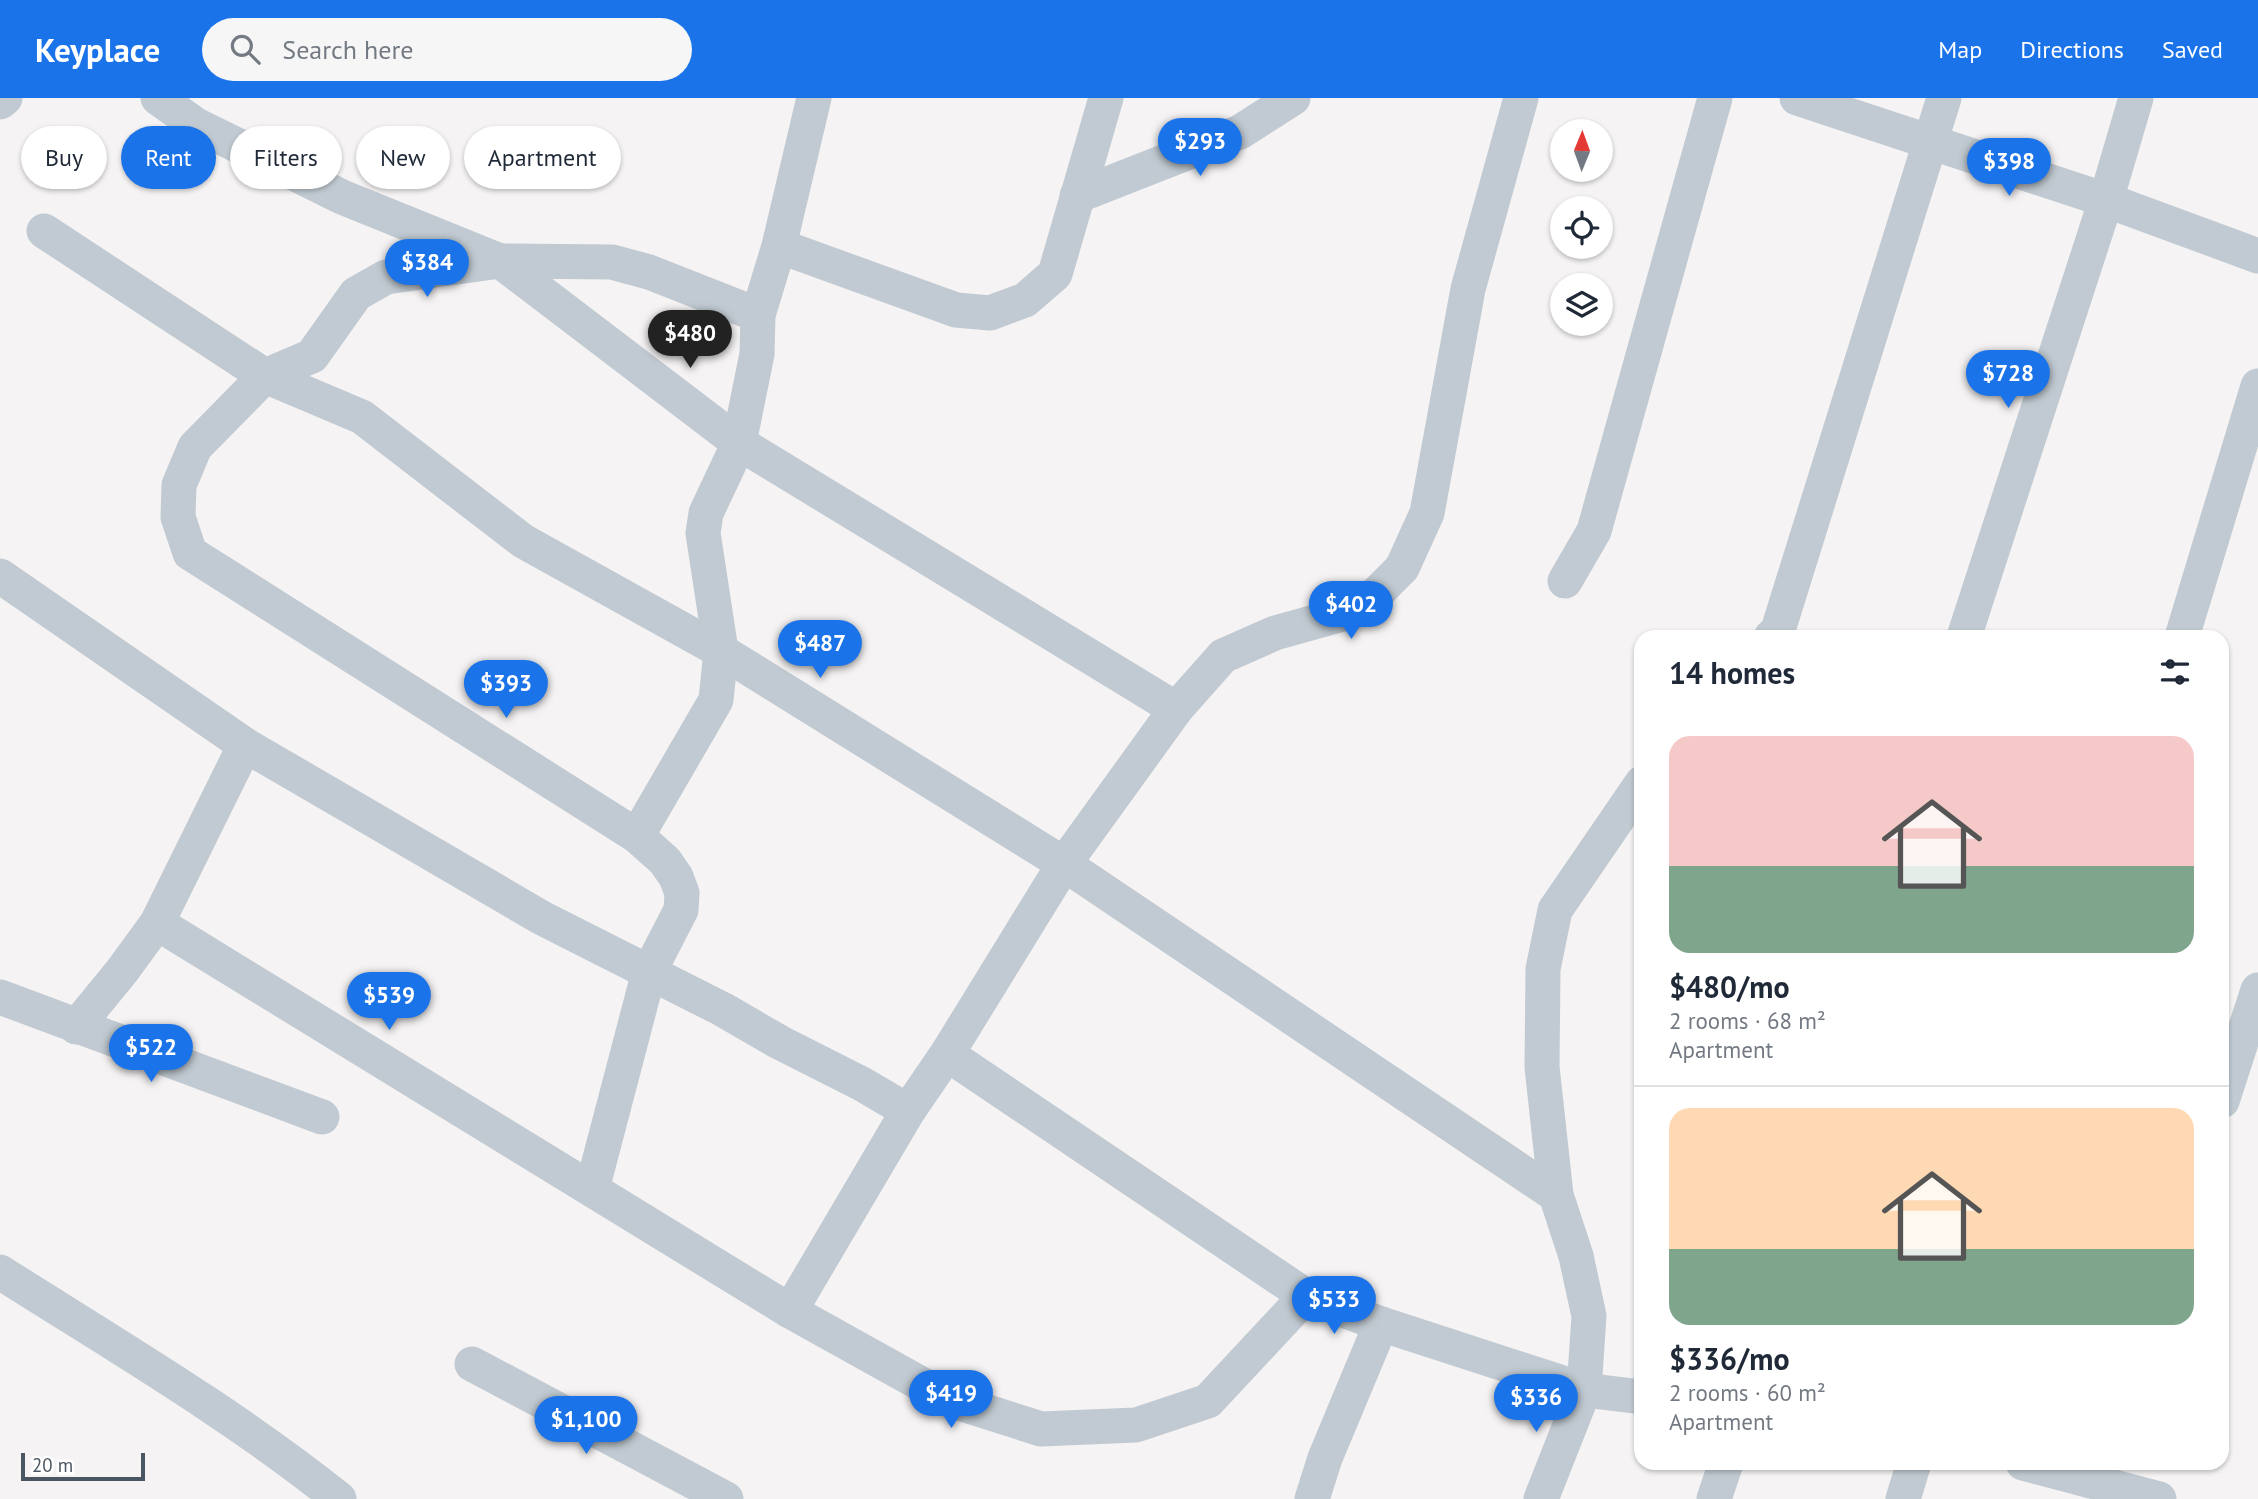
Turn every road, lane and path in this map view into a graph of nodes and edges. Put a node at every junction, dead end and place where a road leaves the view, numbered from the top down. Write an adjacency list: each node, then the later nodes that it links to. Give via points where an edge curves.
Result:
1 (5, 98): 11 (street)
2 (158, 98): 18 (street, via 196,125 342,197)
3 (814, 98): 16 (street)
4 (1106, 98): 13 (street)
5 (1293, 98): 13 (street, via 1240,132)
6 (1521, 98): 29 (street, via 1468,289 1427,513 1402,568 1360,609 1275,633 1223,656)
7 (1715, 98): 24 (street, via 1594,531)
8 (1797, 98): 12 (street)
9 (1944, 98): 12 (street)
10 (2136, 98): 14 (street)
11 (0, 102)
12 (1931, 142): 14 (street); 25 (street)
13 (1077, 196): 16 (street, via 1055,274 1025,300 989,313 956,310)
14 (2106, 200): 17 (street); 26 (street)
15 (44, 231): 20 (street)
16 (779, 246): 19 (street)
17 (2258, 257)
18 (500, 261): 19 (street, via 612,262); 20 (street, via 386,276 356,294 312,356); 22 (street)
19 (758, 314): 22 (street, via 757,354)
20 (265, 376): 28 (street, via 362,416 523,541); 32 (street, via 195,447 179,485 178,517 190,553)
21 (2258, 386): 27 (street)
22 (739, 443): 28 (street, via 706,513 703,533); 29 (street)
23 (0, 576): 30 (street)
24 (1565, 581)
25 (1778, 630)
26 (1966, 630)
27 (2184, 630)
28 (721, 651): 32 (street, via 716,700); 33 (street)
29 (1176, 709): 33 (street)
30 (244, 745): 34 (street); 35 (street, via 542,918)
31 (1634, 795): 44 (street, via 1555,910 1543,970 1542,1067)
32 (638, 836): 35 (street, via 665,861 682,894 681,910)
33 (1064, 864): 39 (street); 44 (street)
34 (158, 923): 38 (street); 43 (street)
35 (649, 972): 41 (street); 43 (street)
36 (2258, 990): 40 (street)
37 (0, 997): 38 (street)
38 (76, 1027): 42 (street)
39 (947, 1054): 41 (street); 46 (street)
40 (2229, 1079)
41 (908, 1111): 47 (street)
42 (322, 1117)
43 (592, 1189): 47 (street)
44 (1556, 1195): 50 (street, via 1590,1316)
45 (0, 1272): 56 (street, via 169,1378)
46 (1307, 1296): 47 (street, via 1208,1401 1136,1425 1041,1429 950,1400); 48 (street)
47 (790, 1311)
48 (1381, 1324): 50 (street); 58 (street)
49 (472, 1364): 57 (street)
50 (1584, 1390): 51 (street); 59 (street)
51 (1634, 1396)
52 (1724, 1470): 60 (street)
53 (1912, 1470): 61 (street)
54 (2052, 1470): 55 (street)
55 (2101, 1482): 62 (street)
56 (339, 1499)
57 (726, 1499)
58 (1312, 1499)
59 (1541, 1499)
60 (1714, 1499)
61 (1903, 1499)
62 (2159, 1499)

